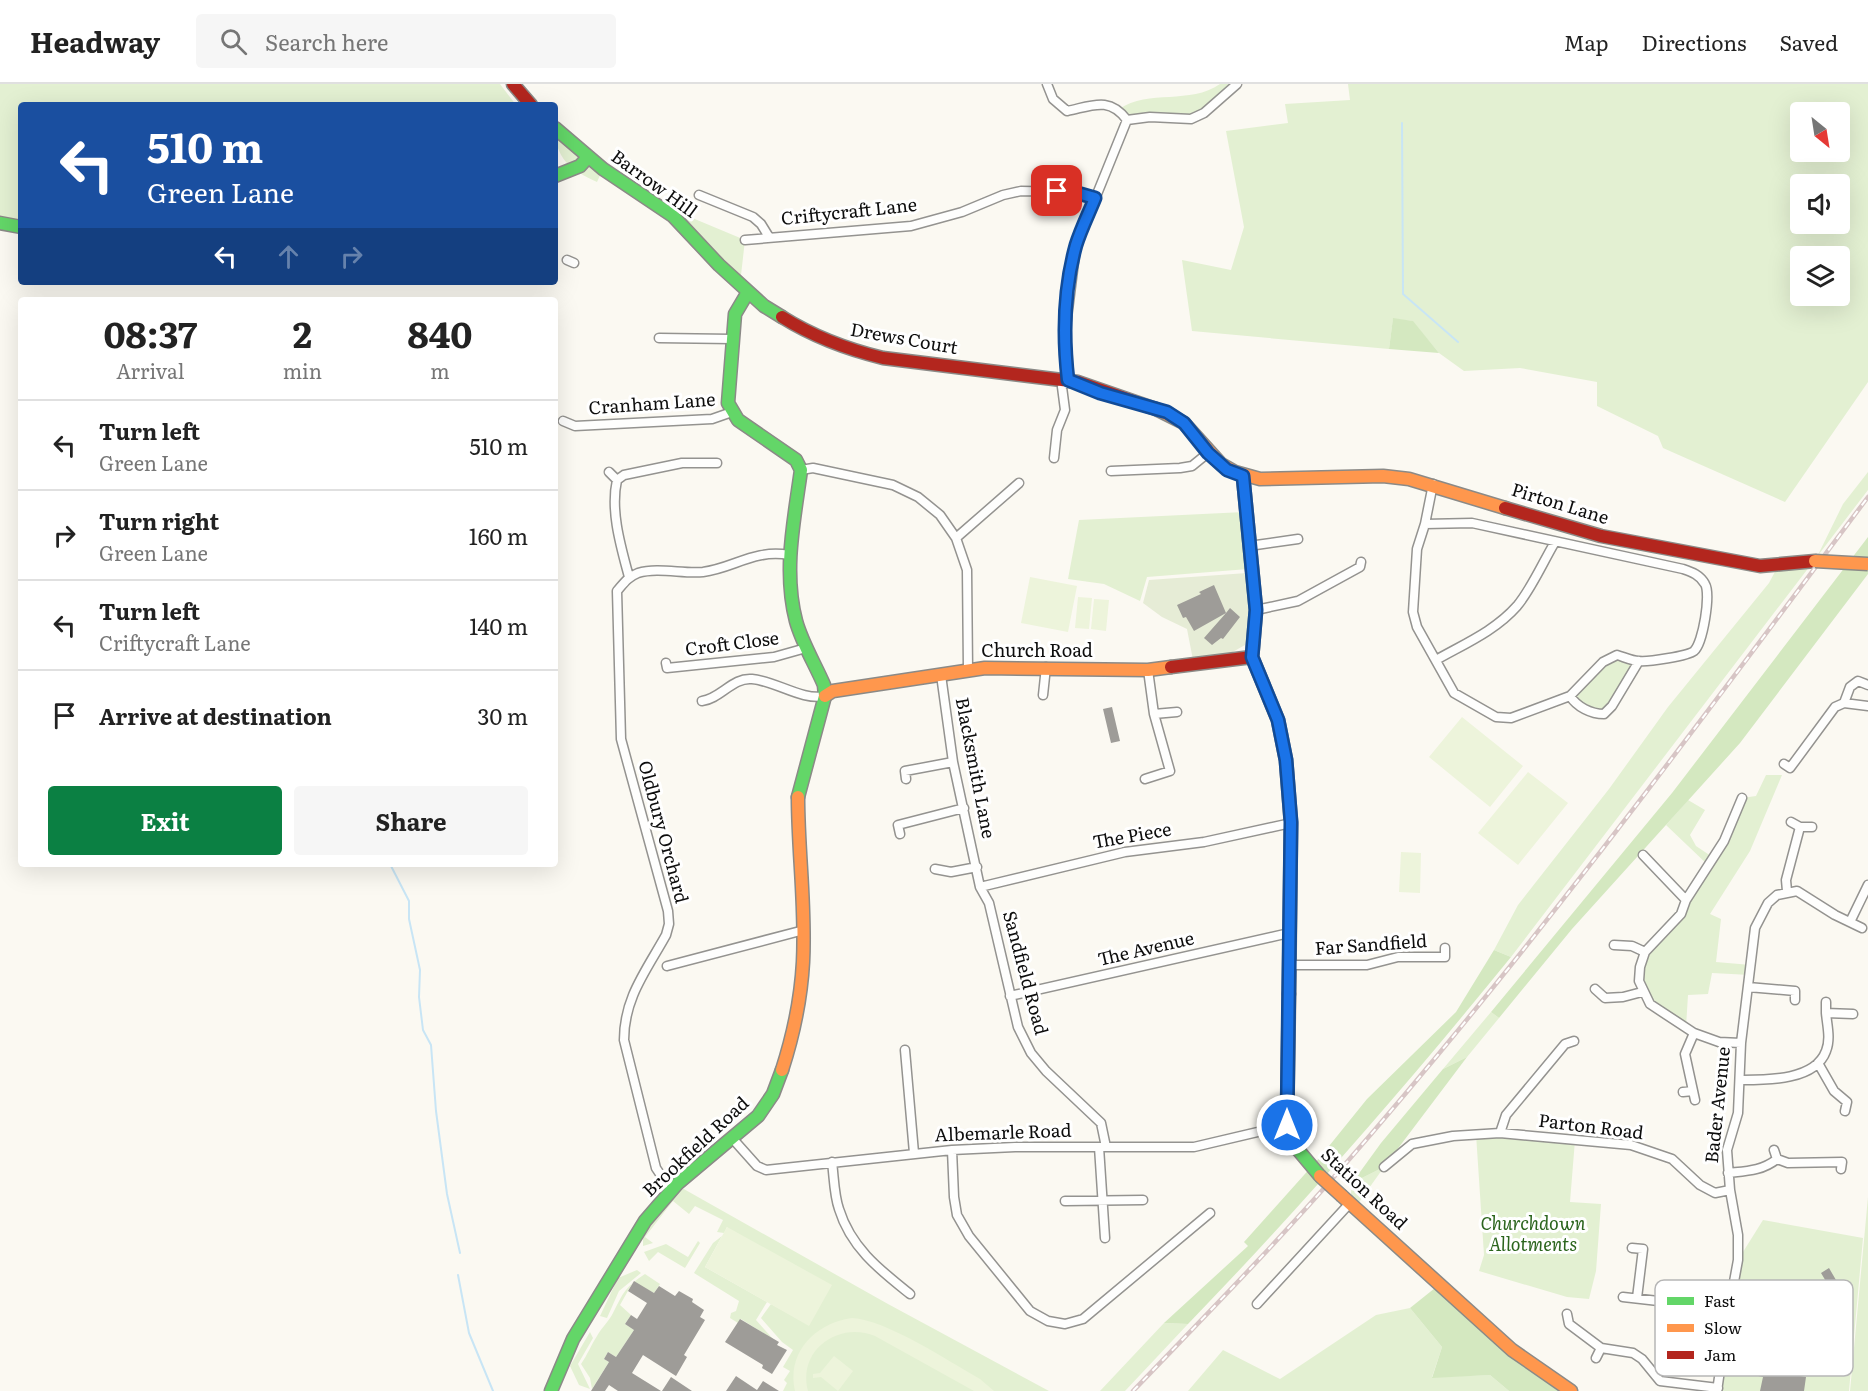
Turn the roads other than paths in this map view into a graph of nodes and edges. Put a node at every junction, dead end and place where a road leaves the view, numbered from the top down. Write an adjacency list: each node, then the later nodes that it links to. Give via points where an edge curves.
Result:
1 (513, 84): 4 (street)
2 (1047, 84): 5 (street, via 1053,99 1067,111 1107,104 1119,109)
3 (1237, 84): 5 (street, via 1204,113 1191,119)
4 (528, 102)
5 (1127, 120): 10 (street)
6 (558, 131): 7 (street, Barrow Hill)
7 (588, 157): 8 (street, via 580,166); 15 (street, Barrow Hill, via 673,216)
8 (558, 175)
9 (699, 195): 13 (street, via 753,217)
10 (1095, 198): 13 (street, Criftycraft Lane, via 1074,192 1021,191 911,226); 18 (street, via 1076,246 1070,281 1065,342)
11 (0, 223): 12 (street)
12 (18, 226)
13 (769, 237): 14 (street, Criftycraft Lane)
14 (745, 240)
15 (748, 292): 17 (street, via 735,314); 18 (street, Drews Court, via 803,331 857,352 916,363)
16 (659, 338): 17 (street)
17 (732, 339): 19 (street, via 728,403)
18 (1068, 380): 22 (street, Drews Court, via 1167,412 1184,423); 23 (street, via 1062,387 1065,410 1057,430)
19 (732, 412): 20 (street, Cranham Lane, via 712,419 575,426); 24 (street, via 796,460)
20 (563, 421)
21 (710, 451): 28 (street, via 714,463 682,463 624,475)
22 (1208, 453): 25 (street, via 1192,466); 27 (street, Drews Court, via 1227,470)
23 (1054, 458)
24 (801, 470): 33 (street, via 813,468 893,485 932,508); 36 (street)
25 (1111, 471)
26 (609, 472): 28 (street)
27 (1243, 476): 30 (street, Pirton Lane, via 1383,476); 35 (street, Station Road)
28 (617, 480): 39 (street, via 619,541)
29 (1019, 483): 33 (street)
30 (1433, 484): 31 (street); 37 (street, Pirton Lane, bridge, via 1592,534 1648,546 1760,566 1815,561)
31 (1425, 524): 34 (street, via 1472,523); 43 (street, via 1417,549 1413,612)
32 (1288, 530): 35 (street, via 1294,540)
33 (956, 538): 47 (street, via 967,570)
34 (1555, 542): 43 (street, via 1519,604 1506,617); 44 (street, via 1683,568 1699,575 1709,596 1694,651)
35 (1250, 546): 40 (street, Station Road)
36 (789, 555): 39 (street, via 775,552 745,558 705,572 642,572); 41 (street, via 791,597)
37 (1868, 564)
38 (1362, 567): 40 (street, via 1298,601)
39 (629, 577): 114 (street, Oldbury Orchard, via 617,591 621,739 669,924 629,1001 624,1040 656,1168)
40 (1256, 610): 42 (street, Station Road)
41 (806, 648): 45 (street, Croft Close, via 774,657 667,668); 52 (street)
42 (1252, 657): 48 (street, Church Road); 65 (street, Station Road, via 1278,720)
43 (1436, 660): 53 (street, via 1454,693 1496,717 1510,718)
44 (1639, 661): 53 (street, via 1617,655 1603,662); 53 (street, via 1604,714 1595,714 1574,703)
45 (666, 663)
46 (1046, 667): 47 (street, Church Road); 48 (street, Church Road); 51 (street)
47 (968, 670): 49 (street, Church Road)
48 (1148, 670): 58 (street)
49 (941, 675): 52 (street, Church Road, via 833,691); 59 (street, Blacksmith Lane)
50 (1868, 685): 55 (street, via 1858,681 1850,687)
51 (1043, 694)
52 (825, 696): 54 (street, via 815,698 750,678 737,682 713,703); 79 (street, Brookfield Road, via 798,798)
53 (1570, 696)
54 (702, 701)
55 (1845, 703): 56 (street); 60 (street, via 1827,715 1790,768)
56 (1868, 706)
57 (1177, 712): 58 (street)
58 (1154, 714): 62 (street, via 1170,771)
59 (953, 762): 61 (street); 64 (street, Blacksmith Lane)
60 (1784, 764)
61 (905, 771)
62 (1145, 779)
63 (1742, 798): 76 (street, via 1724,841)
64 (964, 808): 67 (street); 71 (street, Blacksmith Lane)
65 (1291, 822): 74 (street, The Piece, via 1204,842 1125,852); 80 (street, Station Road)
66 (1791, 822): 68 (street)
67 (898, 825)
68 (1800, 826): 69 (street); 75 (street, via 1786,880)
69 (1812, 827)
70 (1643, 855): 76 (street)
71 (977, 867): 72 (street, via 951,872); 74 (street, Blacksmith Lane)
72 (935, 870)
73 (1868, 885): 77 (street)
74 (980, 886): 89 (street, Sandfield Road, via 989,903)
75 (1787, 891): 77 (street, via 1807,895); 86 (street, Bader Avenue, via 1768,903 1755,928)
76 (1686, 900): 83 (street, via 1681,914)
77 (1850, 922): 78 (street)
78 (1862, 928)
79 (804, 930): 85 (street); 106 (street, Brookfield Road, via 799,1002 783,1069 758,1116)
80 (1289, 933): 84 (street, Station Road); 89 (street, The Avenue)
81 (1614, 945): 83 (street)
82 (1446, 948): 84 (street, Far Sandfield, via 1445,957 1398,957 1367,965)
83 (1645, 952): 88 (street, via 1640,967)
84 (1289, 965): 104 (street, Station Road)
85 (667, 966)
86 (1748, 987): 90 (street, via 1795,991); 96 (street, Bader Avenue)
87 (1595, 988): 88 (street, via 1605,998)
88 (1642, 992): 94 (street, via 1656,1009)
89 (1010, 996): 107 (street, Sandfield Road, via 1018,1027 1031,1053 1101,1123 1105,1134)
90 (1794, 1000)
91 (1826, 1002): 92 (street)
92 (1826, 1013): 93 (street); 98 (street, via 1829,1038)
93 (1853, 1014)
94 (1694, 1033): 96 (street, via 1719,1042); 100 (street, via 1684,1054)
95 (1574, 1041): 105 (street, via 1565,1044 1506,1115)
96 (1741, 1043): 99 (street, Bader Avenue)
97 (905, 1050): 109 (street)
98 (1818, 1063): 99 (street, via 1805,1071 1770,1080); 103 (street, via 1834,1091)
99 (1740, 1080): 113 (street, Bader Avenue, via 1738,1113 1727,1150)
100 (1693, 1090): 101 (street); 102 (street)
101 (1683, 1092)
102 (1695, 1100)
103 (1847, 1103)
104 (1287, 1125): 107 (street, Albemarle Road, via 1194,1147); 117 (street, Station Road, bridge, via 1299,1151)
105 (1500, 1133): 111 (street, Parton Road, via 1412,1144); 115 (street, Parton Road, via 1631,1145 1672,1158 1700,1185 1715,1193)
106 (732, 1138): 110 (street, Albemarle Road, via 757,1166 766,1170); 114 (street, Brookfield Road)
107 (1102, 1147): 108 (street, Albemarle Road); 119 (street, Sandfield Road)
108 (952, 1150): 109 (street, Albemarle Road); 120 (street, via 957,1215 969,1236 1030,1311 1048,1321 1083,1319)
109 (914, 1153): 110 (street, Albemarle Road)
110 (832, 1162): 124 (street, via 838,1207 847,1229 859,1250)
111 (1384, 1167)
112 (1841, 1169): 113 (street, via 1842,1162 1788,1163 1776,1154 1757,1171)
113 (1728, 1173): 115 (street, Bader Avenue)
114 (672, 1188): 139 (street, Brookfield Road, via 624,1254 566,1354)
115 (1730, 1190): 123 (street, via 1738,1235)
116 (1143, 1200): 119 (street)
117 (1346, 1200): 130 (street); 140 (street, Station Road, via 1512,1350)
118 (1065, 1201): 119 (street)
119 (1102, 1202): 121 (street, Sandfield Road)
120 (1209, 1213)
121 (1105, 1238)
122 (1632, 1248): 128 (street, via 1642,1249)
123 (1734, 1280)
124 (898, 1284): 125 (street); 126 (street)
125 (892, 1293)
126 (910, 1294)
127 (1623, 1297): 128 (street)
128 (1636, 1298): 129 (street)
129 (1655, 1300)
130 (1257, 1304)
131 (1567, 1314): 132 (street)
132 (1569, 1324): 133 (street); 134 (street)
133 (1566, 1335)
134 (1601, 1348): 135 (street); 136 (street, via 1633,1353)
135 (1596, 1358)
136 (1655, 1375)
137 (1656, 1376): 138 (street, via 1660,1381)
138 (1718, 1389)
139 (551, 1391)
140 (1570, 1391)

